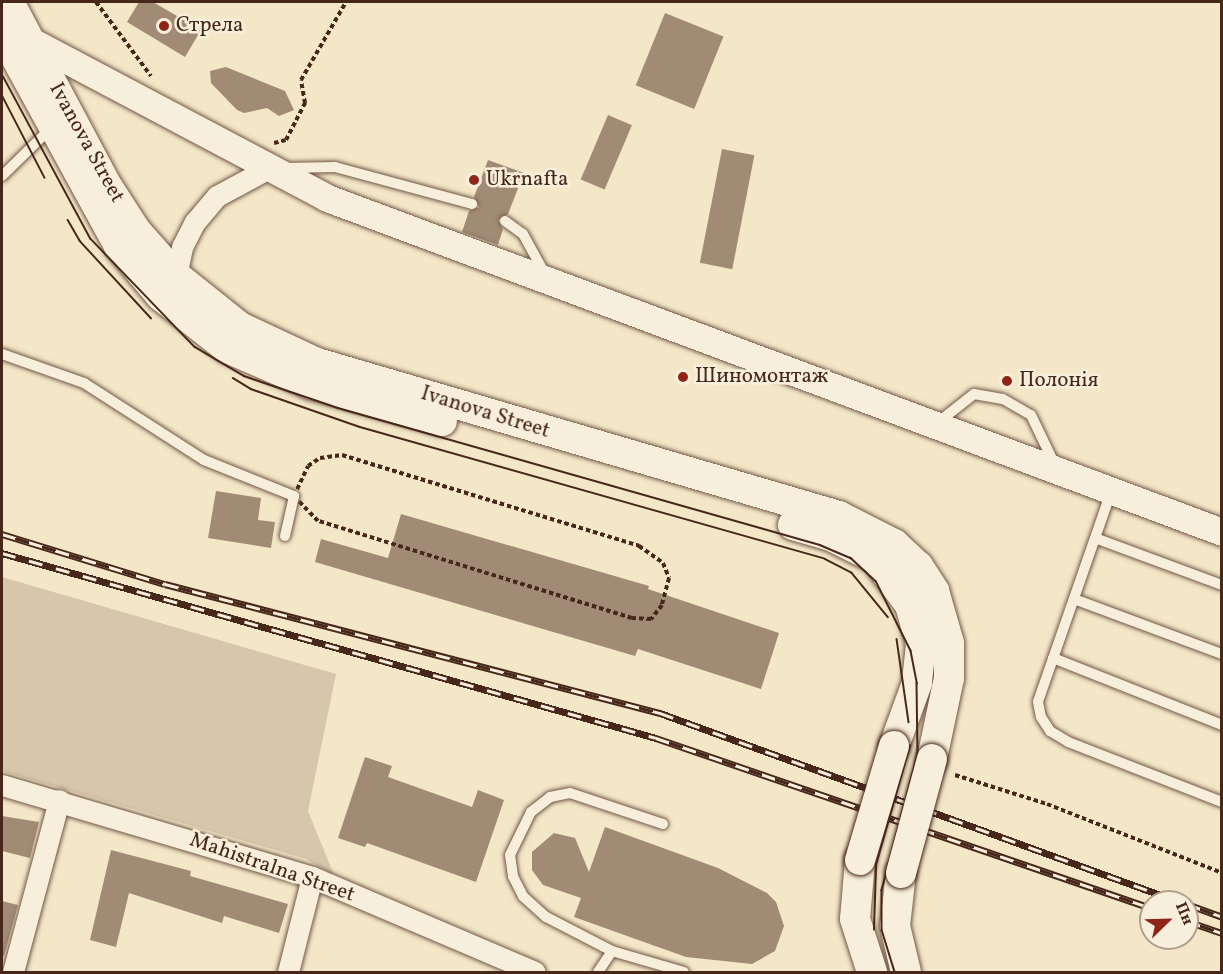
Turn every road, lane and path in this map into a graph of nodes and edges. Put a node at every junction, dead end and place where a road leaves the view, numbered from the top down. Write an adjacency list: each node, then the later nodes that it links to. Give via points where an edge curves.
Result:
1 (9, 2): 6 (main road, Ivanova Street)
2 (96, 2): 7 (path)
3 (346, 2): 9 (path, via 301,80 305,103 286,140)
4 (2, 26): 6 (street)
5 (2, 32): 8 (main road, Ivanova Street)
6 (31, 41): 9 (street); 13 (main road, Ivanova Street, via 107,186 136,231)
7 (159, 87)
8 (51, 127): 10 (lane); 41 (main road, Ivanova Street, bridge, via 119,246 161,296 227,348 310,384 831,536 875,558 910,605 921,644 917,683 860,860 855,919)
9 (267, 157): 11 (lane, via 334,167); 13 (street, via 217,196 195,222 182,248); 14 (street, via 327,198)
10 (2, 176)
11 (472, 204)
12 (505, 221): 14 (lane, via 523,234)
13 (176, 276): 28 (main road, Ivanova Street, via 240,327 317,363 839,516 894,544 918,566 934,591 949,643 949,678)
14 (549, 283): 16 (street)
15 (2, 354): 19 (lane, via 84,382 204,460)
16 (934, 426): 17 (street); 17 (lane, via 974,394 1003,399 1031,415)
17 (1059, 473): 18 (street)
18 (1111, 492): 20 (street); 22 (lane)
19 (294, 496): 19 (path, via 318,521 632,618 651,619 662,605 669,578 663,563 639,546 342,455 320,458 309,466); 21 (lane)
20 (1221, 532)
21 (285, 536)
22 (1095, 538): 23 (lane); 24 (lane)
23 (1221, 585)
24 (1074, 599): 25 (lane); 26 (lane)
25 (1221, 654)
26 (1053, 658): 27 (lane); 31 (lane, via 1038,702 1050,731)
27 (1221, 725)
28 (931, 763): 33 (path); 42 (main road, Ivanova Street, bridge, via 901,873 895,926)
29 (2, 785): 30 (street, Mahistralna Street)
30 (59, 800): 34 (street, Mahistralna Street); 36 (street)
31 (1221, 802)
32 (663, 824): 35 (lane, via 570,792 550,797 531,812 510,855 513,876 523,896 546,917)
33 (1221, 873)
34 (312, 877): 37 (street); 38 (street, Mahistralna Street)
35 (612, 951): 39 (lane); 40 (lane)
36 (13, 972)
37 (288, 972)
38 (535, 972)
39 (598, 972)
40 (684, 972)
41 (872, 972)
42 (906, 972)

